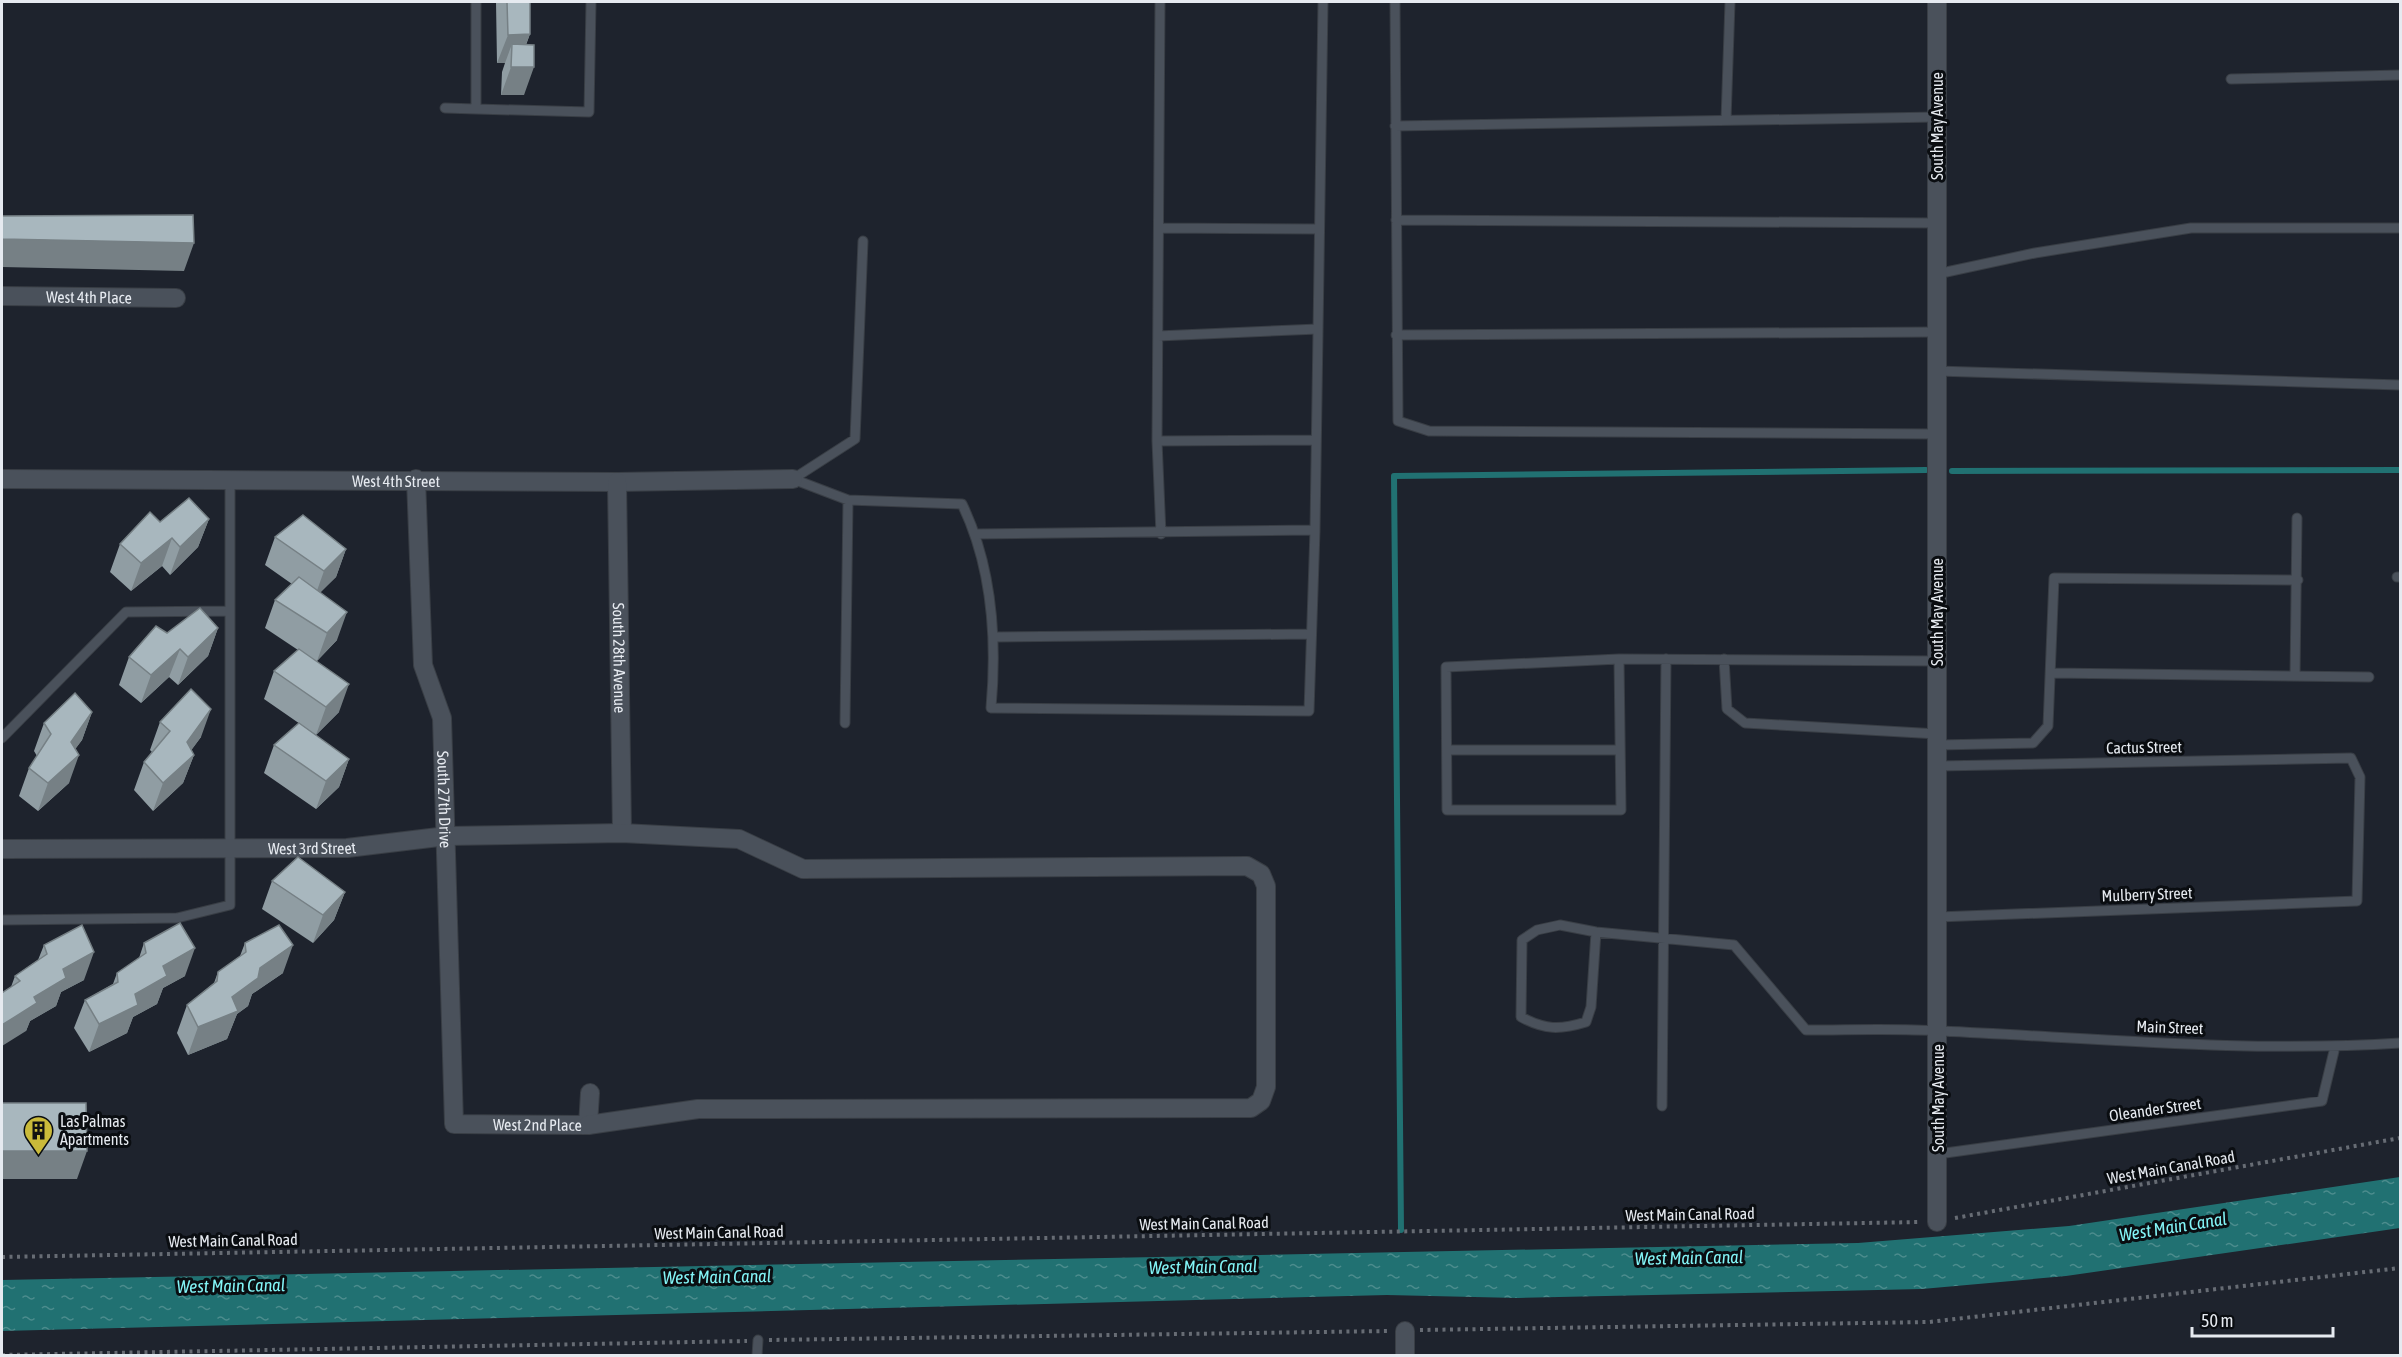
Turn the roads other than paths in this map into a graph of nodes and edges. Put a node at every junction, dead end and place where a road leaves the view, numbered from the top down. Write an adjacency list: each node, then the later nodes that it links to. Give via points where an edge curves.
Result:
1 (476, 2): 11 (lane)
2 (591, 2): 11 (lane, via 589,112)
3 (1160, 2): 17 (lane)
4 (1323, 2): 19 (lane)
5 (1395, 2): 14 (lane)
6 (1730, 2): 13 (lane)
7 (1936, 2): 12 (street, South May Avenue)
8 (2400, 75): 9 (lane)
9 (2231, 79)
10 (445, 108): 11 (lane)
11 (476, 109)
12 (1936, 117): 13 (lane); 16 (street, South May Avenue)
13 (1726, 120): 14 (lane)
14 (1395, 126): 15 (lane)
15 (1396, 220): 16 (lane); 26 (lane)
16 (1936, 224): 21 (street, South May Avenue)
17 (1159, 228): 19 (lane); 27 (lane)
18 (2400, 228): 21 (lane, via 2191,228)
19 (1319, 229): 24 (lane)
20 (863, 241): 36 (lane, via 855,439)
21 (1936, 274): 25 (street, South May Avenue)
22 (2, 296): 23 (street, West 4th Place)
23 (176, 298)
24 (1318, 329): 27 (lane); 31 (lane)
25 (1936, 332): 26 (lane); 28 (street, South May Avenue)
26 (1396, 335): 30 (lane, via 1398,421 1429,431)
27 (1158, 336): 32 (lane)
28 (1936, 371): 29 (lane); 30 (street, South May Avenue)
29 (2400, 386)
30 (1936, 434): 50 (street, South May Avenue)
31 (1316, 440): 32 (lane); 40 (lane)
32 (1158, 441): 42 (lane)
33 (2, 479): 34 (street, West 4th Street)
34 (230, 479): 35 (street, West 4th Street); 44 (lane)
35 (416, 479): 37 (street, West 4th Street); 61 (street, South 27th Drive, via 423,665 441,718)
36 (793, 479): 37 (street, West 4th Street); 38 (lane)
37 (617, 482): 60 (street, South 28th Avenue)
38 (848, 500): 41 (lane, via 962,504); 54 (lane)
39 (2297, 519): 43 (lane)
40 (1315, 530): 42 (lane); 45 (lane)
41 (976, 534): 42 (lane); 46 (lane)
42 (1161, 534)
43 (2298, 580): 51 (lane, via 2054,578); 52 (lane)
44 (230, 611): 55 (lane, via 126,612); 62 (lane)
45 (1311, 634): 46 (lane); 46 (lane, via 1309,711 992,708)
46 (995, 637)
47 (1619, 659): 48 (lane); 57 (lane, via 1446,667); 58 (lane)
48 (1666, 659): 49 (lane); 68 (lane)
49 (1724, 659): 50 (lane); 56 (lane, via 1727,709 1745,723)
50 (1937, 662): 56 (street, South May Avenue)
51 (2050, 673): 52 (lane); 56 (lane, via 2048,726 2033,743)
52 (2295, 676): 53 (lane)
53 (2369, 677)
54 (845, 723)
55 (2, 738)
56 (1938, 740): 59 (street, South May Avenue)
57 (1447, 750): 58 (lane); 58 (lane, via 1447,810 1621,810)
58 (1620, 750)
59 (1938, 766): 64 (lane, Cactus Street, via 2351,758 2360,777); 65 (street, South May Avenue)
60 (622, 833): 61 (street, West 3rd Street); 75 (street, West 3rd Street, via 739,839 803,869 1247,866 1261,874 1266,886 1266,1087 1261,1101 1251,1108 698,1108)
61 (447, 836): 62 (street, West 3rd Street, via 347,848); 74 (street, South 27th Drive)
62 (230, 848): 63 (street, West 3rd Street); 66 (lane, via 230,905 177,918)
63 (2, 849)
64 (2357, 901): 65 (lane, Mulberry Street)
65 (1938, 917): 69 (street, South May Avenue)
66 (2, 920)
67 (1596, 932): 67 (lane, via 1591,1007 1586,1022 1563,1029 1536,1025 1521,1017 1522,940 1537,930 1560,925); 68 (lane, Main Street)
68 (1664, 938): 69 (lane, Main Street, via 1734,945 1806,1030); 73 (lane)
69 (1939, 1030): 71 (lane, Main Street); 76 (street, South May Avenue)
70 (2400, 1043): 71 (lane, Main Street)
71 (2335, 1047): 76 (lane, Oleander Street, via 2322,1101)
72 (590, 1093): 75 (street, West 2nd Place)
73 (1662, 1106)
74 (454, 1124): 75 (street, West 2nd Place)
75 (588, 1125)
76 (1938, 1154): 77 (street, South May Avenue)
77 (1937, 1222)
78 (1405, 1330): 81 (street)
79 (758, 1341): 80 (lane)
80 (757, 1356)
81 (1405, 1356)

